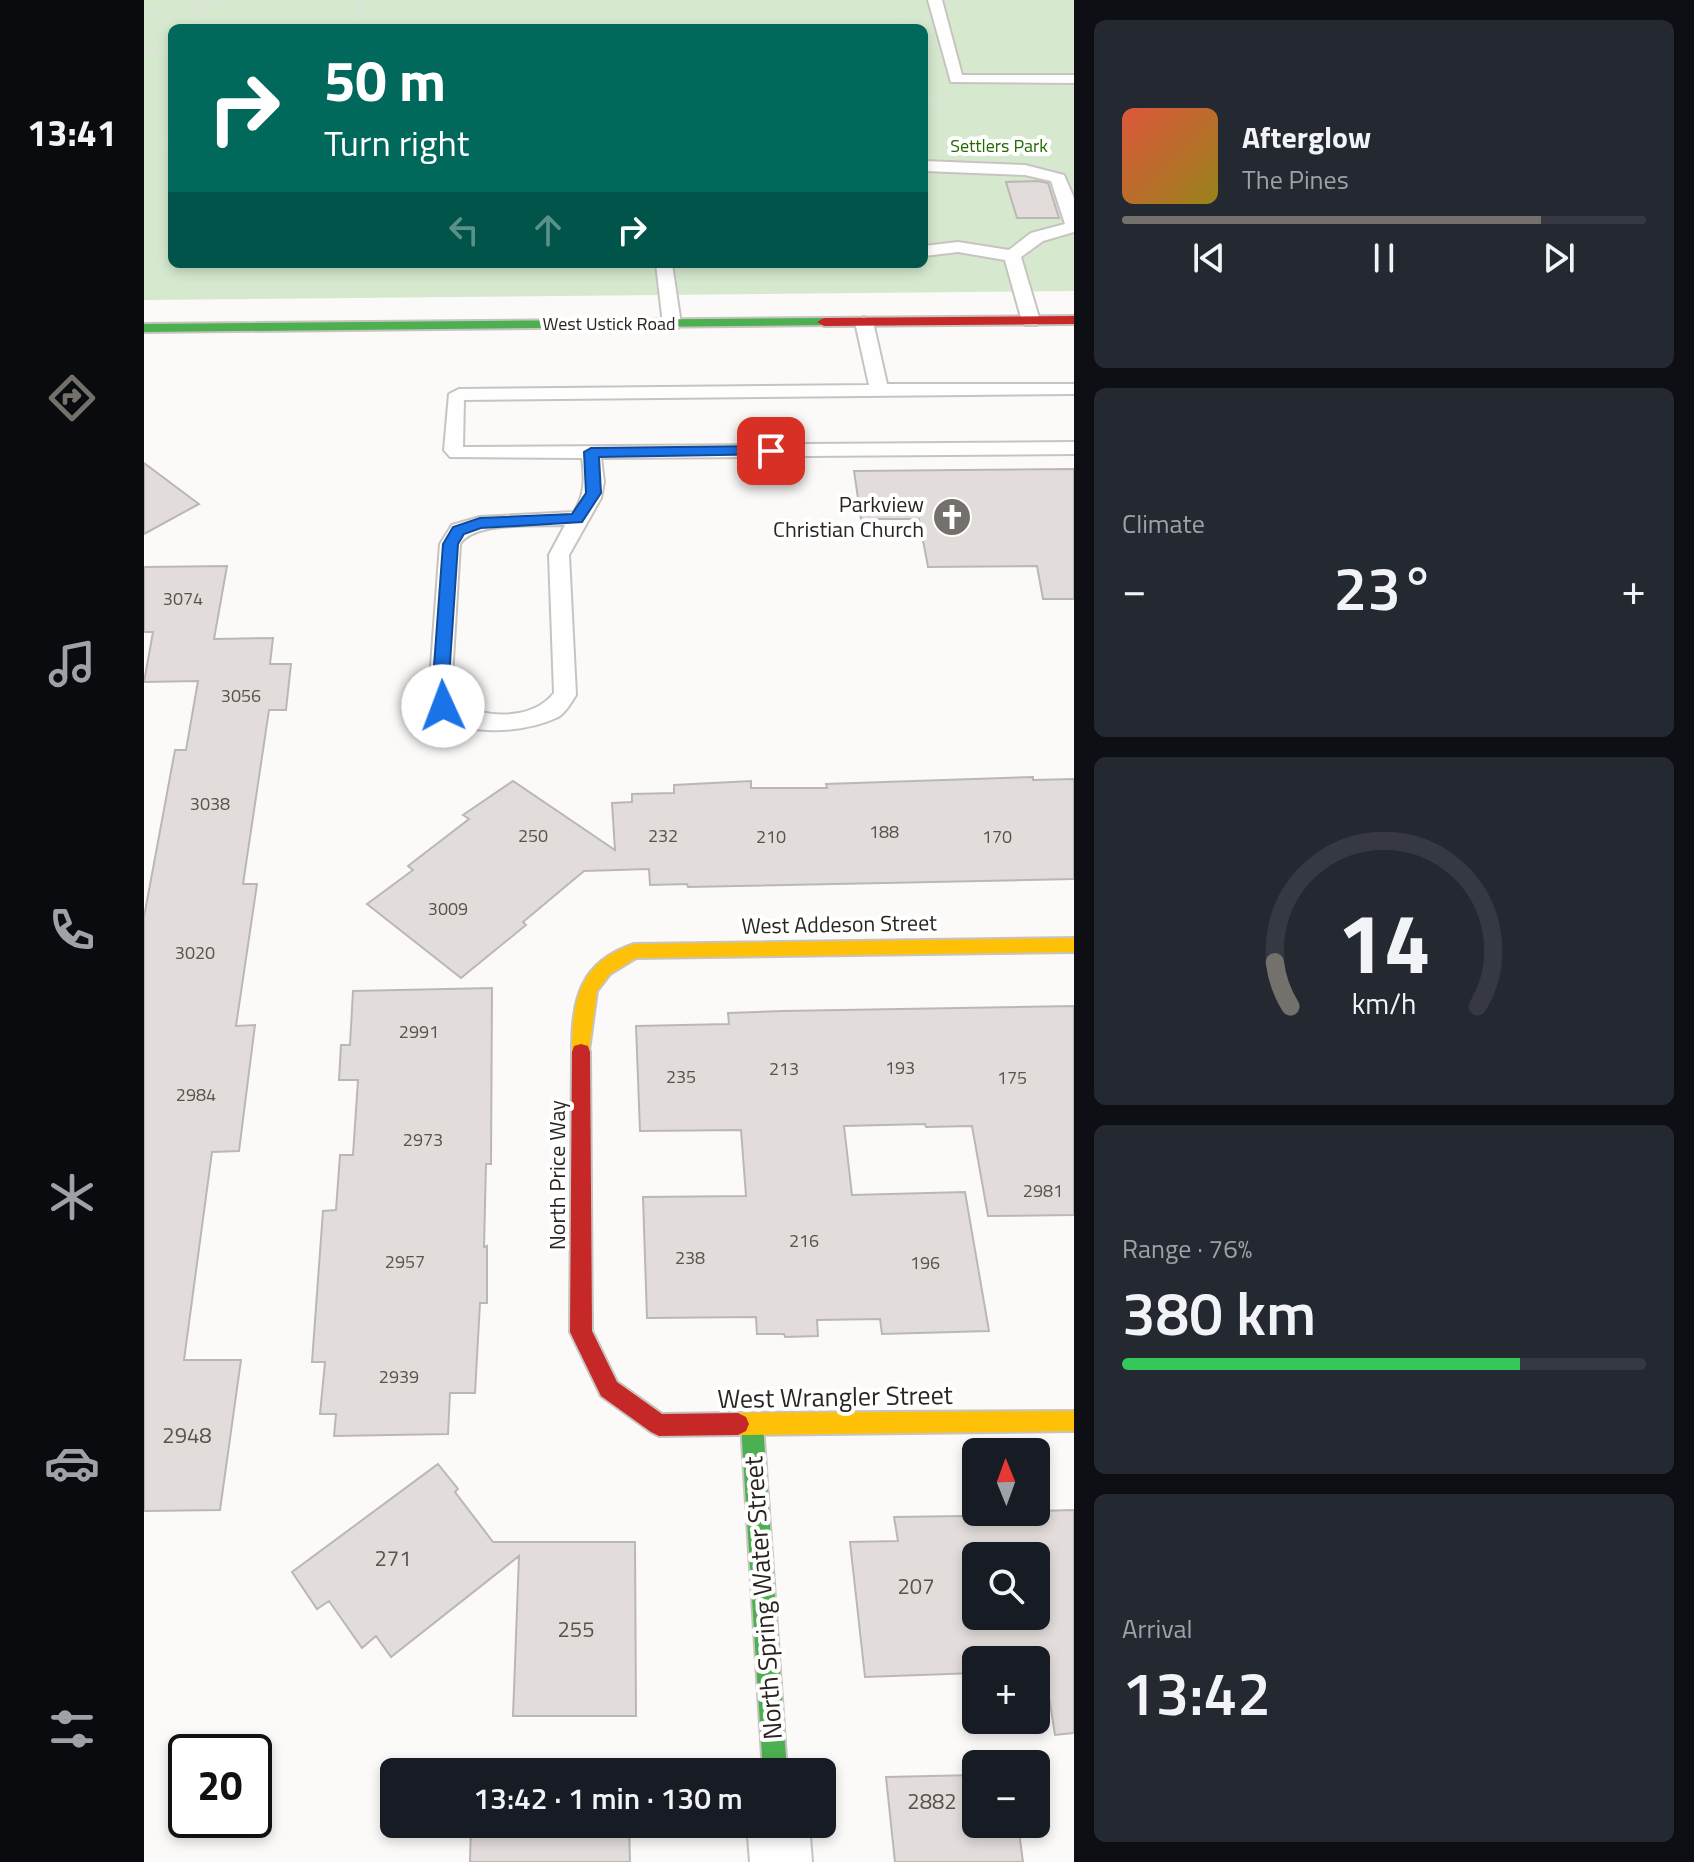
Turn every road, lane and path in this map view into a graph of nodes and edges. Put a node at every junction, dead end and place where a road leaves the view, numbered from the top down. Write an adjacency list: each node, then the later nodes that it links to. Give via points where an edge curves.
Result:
1 (229, 0): 6 (path)
2 (376, 0): 5 (path)
3 (894, 0): 12 (path)
4 (935, 0): 15 (lane, via 956,79)
5 (361, 1): 10 (path)
6 (198, 5): 7 (path); 9 (path)
7 (144, 14)
8 (593, 20): 11 (path)
9 (192, 24)
10 (358, 24)
11 (584, 24)
12 (900, 24)
13 (168, 47): 14 (path)
14 (144, 51)
15 (1074, 79)
16 (168, 143): 17 (path)
17 (144, 144)
18 (928, 167): 20 (lane, via 1018,168 1058,178 1073,227 1037,237)
19 (928, 251): 20 (lane, via 958,247)
20 (1012, 256): 23 (lane)
21 (665, 268): 25 (lane)
22 (1074, 320): 23 (street, West Ustick Road)
23 (1031, 321): 24 (street, West Ustick Road)
24 (864, 322): 25 (street, West Ustick Road); 28 (lane)
25 (672, 324): 26 (street, West Ustick Road)
26 (144, 328)
27 (1074, 389): 28 (lane)
28 (879, 390): 32 (lane, via 455,398 457,453)
29 (1074, 448): 30 (lane)
30 (805, 450)
31 (771, 451): 32 (lane)
32 (591, 452): 33 (lane, via 593,493)
33 (577, 518): 33 (lane, via 559,555 565,695 551,712 525,719 484,722 443,706 450,544 459,530 480,523)
34 (1074, 945): 35 (street, West Addeson Street, via 634,951)
35 (607, 962): 36 (street, North Price Way, via 581,1004 581,1332)
36 (609, 1389): 38 (street, West Wrangler Street, via 659,1425)
37 (1074, 1421): 38 (street, West Wrangler Street)
38 (752, 1425): 39 (street, North Spring Water Street)
39 (774, 1758)
40 (779, 1838): 41 (street)
41 (781, 1862)

